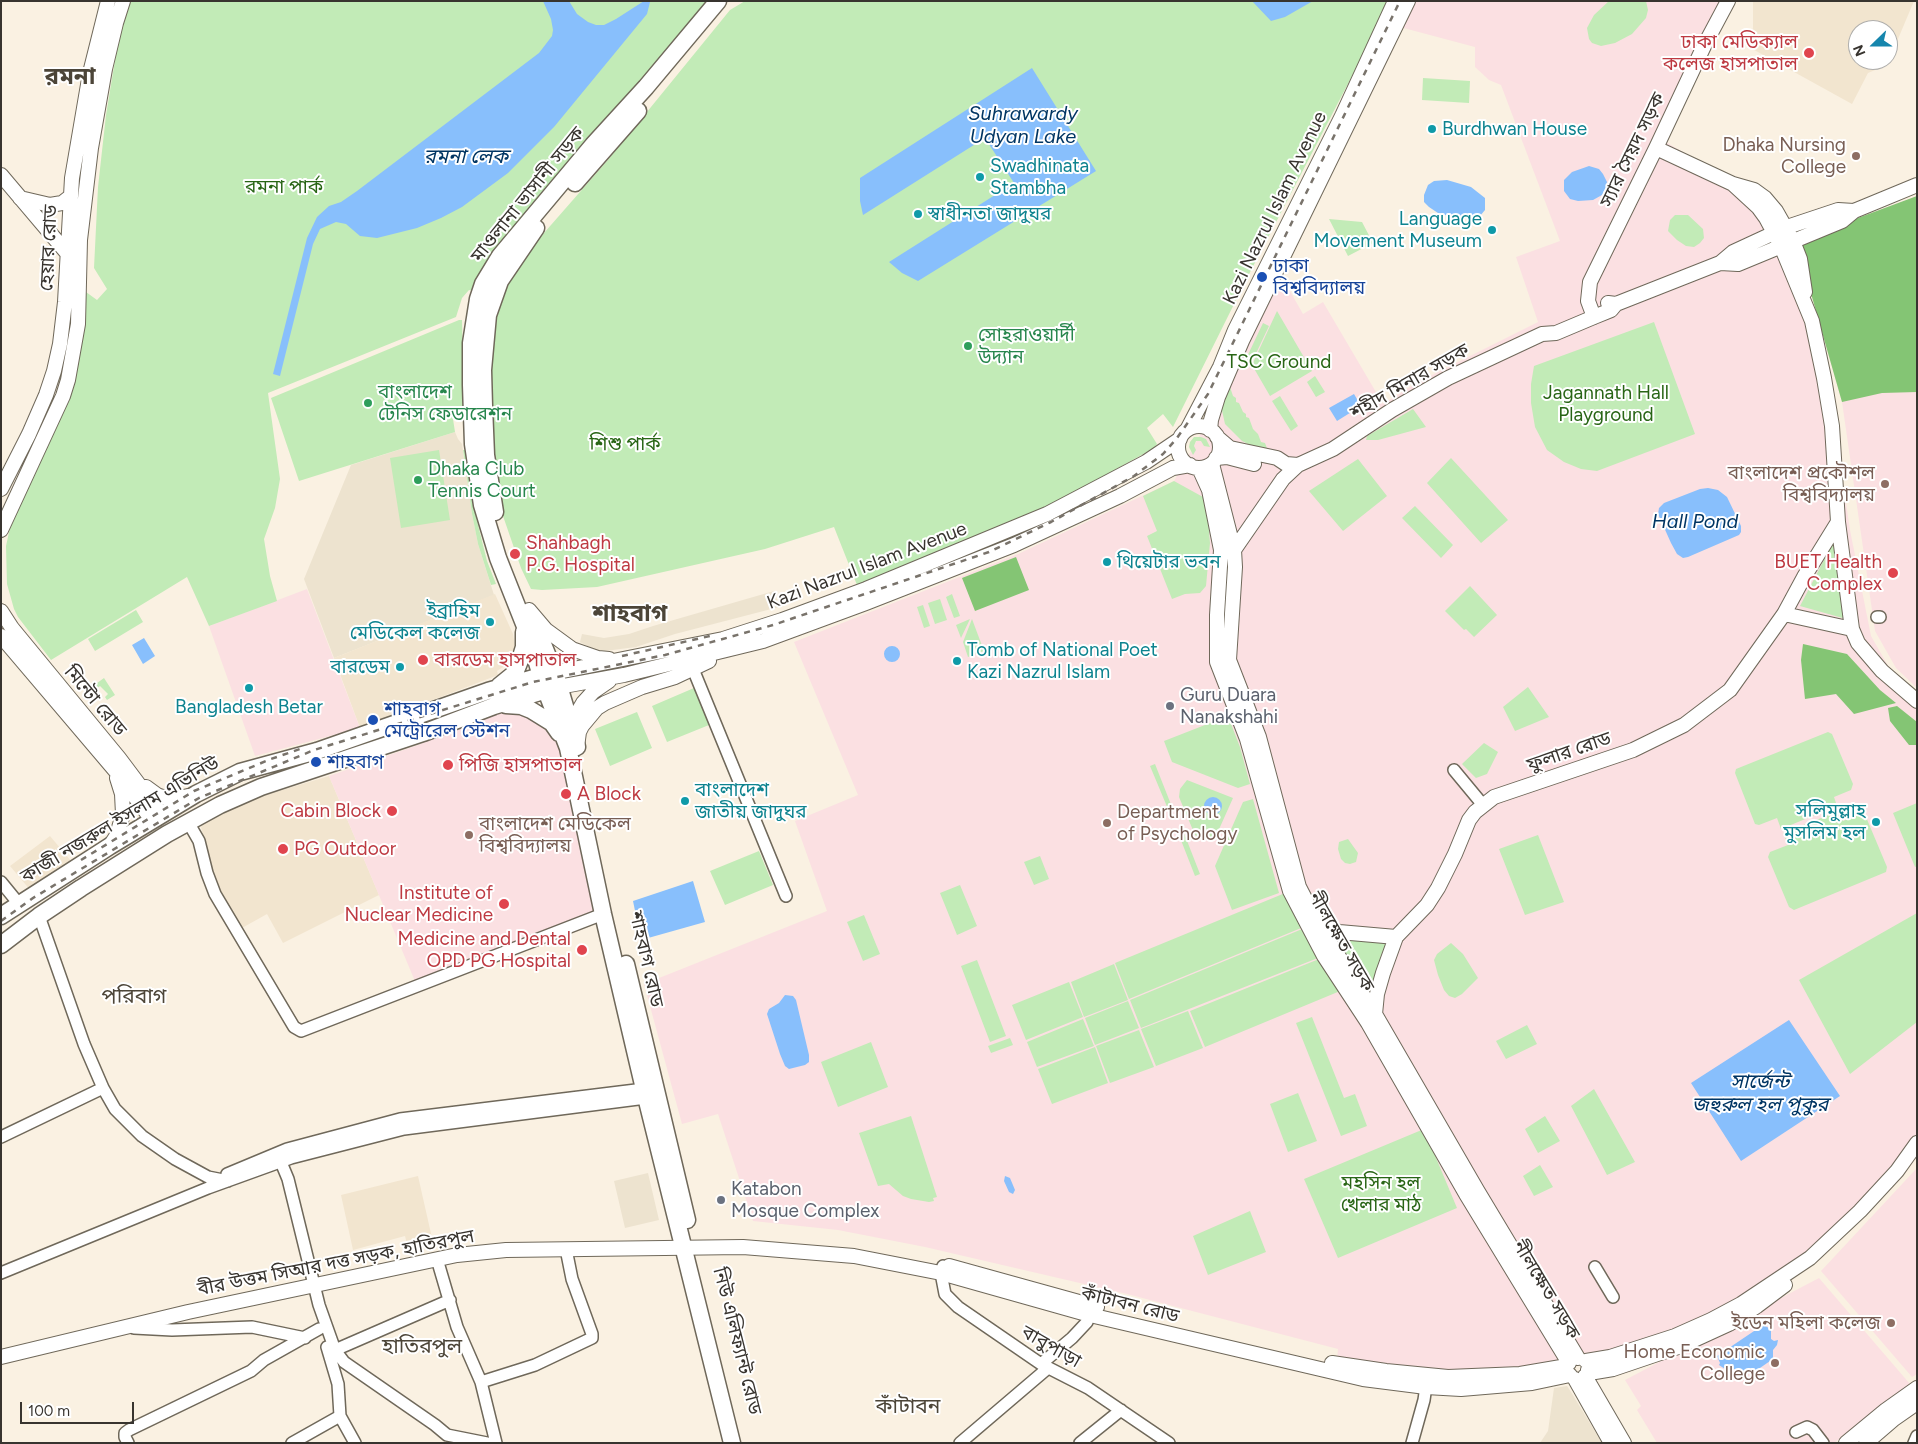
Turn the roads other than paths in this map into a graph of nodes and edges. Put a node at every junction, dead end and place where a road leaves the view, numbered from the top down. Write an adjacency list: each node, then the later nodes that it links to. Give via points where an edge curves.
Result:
1 (108, 1): 12 (main road, হেয়ার রোড, via 80,126)
2 (123, 1): 27 (main road, via 105,69 91,148 80,240 78,324 68,380)
3 (718, 1): 30 (highway, মাওলানা ভাসানী সড়ক, via 522,228 500,256 481,290 472,343 475,462 480,497 492,539)
4 (731, 1): 30 (highway, মাওলানা ভাসানী সড়ক, via 529,237 495,292 488,315 483,370 486,455 498,526)
5 (1395, 1): 8 (main road, Kazi Nazrul Islam Avenue)
6 (1408, 1): 8 (main road, Kazi Nazrul Islam Avenue)
7 (1728, 1): 9 (main road, স্যার সৈয়দ সড়ক)
8 (1378, 50): 20 (main road, Kazi Nazrul Islam Avenue, via 1258,307)
9 (1656, 148): 15 (main road, via 1754,190 1776,211); 19 (main road, স্যার সৈয়দ সড়ক, via 1590,282 1588,301)
10 (1, 175): 13 (main road)
11 (1917, 185): 14 (main road)
12 (71, 196): 13 (main road, via 62,203 50,205); 17 (main road, হেয়ার রোড)
13 (20, 198): 17 (main road)
14 (1854, 211): 15 (main road, via 1838,210); 16 (main road, via 1842,220)
15 (1780, 230): 16 (main road); 18 (main road, via 1733,252)
16 (1787, 243): 18 (main road, via 1738,264); 26 (main road, via 1812,320 1824,378)
17 (68, 253): 25 (main road, হেয়ার রোড, via 60,344 54,371 29,434)
18 (1720, 263): 19 (main road, শহীদ মিনার সড়ক, via 1616,304 1607,302)
19 (1592, 314): 24 (main road, শহীদ মিনার সড়ক, via 1556,333 1542,334 1448,378 1333,449)
20 (1224, 370): 21 (main road, Kazi Nazrul Islam Avenue, via 1211,420); 22 (main road, Kazi Nazrul Islam Avenue)
21 (1214, 434): 22 (main road, via 1196,427); 23 (main road, via 1220,447); 24 (main road, via 1230,448)
22 (1184, 435): 23 (main road, via 1180,454); 35 (main road, Kazi Nazrul Islam Avenue, via 1146,462 1047,514 866,590 723,639)
23 (1204, 464): 24 (main road, শহীদ মিনার সড়ক, via 1226,457 1275,468); 28 (main road, নীলক্ষেত সড়ক); 34 (main road, Kazi Nazrul Islam Avenue, via 1173,468 1014,545 866,603)
24 (1292, 464): 28 (main road, শহীদ মিনার সড়ক)
25 (1, 489)
26 (1838, 522): 31 (main road, ফুলার রোড); 32 (main road)
27 (1, 530)
28 (1227, 550): 56 (main road, নীলক্ষেত সড়ক, via 1235,567 1229,660 1259,736 1266,786)
29 (1, 611): 42 (main road, মিন্টো রোড)
30 (525, 611): 35 (main road, via 572,649 598,658); 38 (highway, মাওলানা ভাসানী সড়ক); 39 (highway, via 524,646 519,663)
31 (1784, 614): 32 (main road); 45 (main road, ফুলার রোড, via 1730,690 1684,725 1633,750 1494,797)
32 (1852, 629): 40 (main road, via 1858,643 1882,671)
33 (1, 636): 42 (main road, মিন্টো রোড)
34 (738, 648): 36 (main road); 37 (main road, Kazi Nazrul Islam Avenue)
35 (620, 660): 38 (main road, Kazi Nazrul Islam Avenue)
36 (693, 669): 41 (main road, via 629,692 597,708 582,726); 51 (street)
37 (624, 675): 38 (main road, Kazi Nazrul Islam Avenue); 41 (main road, via 606,682 583,703 576,715)
38 (550, 681): 39 (highway, কাজী নজরুল ইসলাম এভিনিউ); 41 (highway, শাহবাগ রোড)
39 (491, 698): 41 (highway, via 541,715); 44 (highway, কাজী নজরুল ইসলাম এভিনিউ, via 240,772); 47 (highway, কাজী নজরুল ইসলাম এভিনিউ, via 424,733 261,788)
40 (1917, 701)
41 (572, 747): 53 (highway, শাহবাগ রোড); 69 (highway, শাহবাগ রোড, via 622,946)
42 (115, 761): 44 (main road, via 124,760 146,788 157,795 176,800); 46 (main road, মিন্টো রোড); 49 (main road, via 124,803 120,829)
43 (1454, 770): 45 (street)
44 (196, 794): 46 (highway, কাজী নজরুল ইসলাম এভিনিউ)
45 (1483, 805): 57 (main road, ফুলার রোড, via 1469,820 1438,888)
46 (156, 817): 48 (highway); 49 (highway, কাজী নজরুল ইসলাম এভিনিউ)
47 (188, 822): 48 (highway, কাজী নজরুল ইসলাম এভিনিউ); 53 (street, via 199,841 215,894 294,1026 301,1031)
48 (167, 834): 55 (highway, কাজী নজরুল ইসলাম এভিনিউ)
49 (110, 846): 52 (highway, কাজী নজরুল ইসলাম এভিনিউ)
50 (1, 882): 52 (street)
51 (786, 896)
52 (19, 904): 54 (highway, কাজী নজরুল ইসলাম এভিনিউ)
53 (603, 914): 61 (highway, শাহবাগ রোড)
54 (1, 916)
55 (40, 916): 58 (highway, কাজী নজরুল ইসলাম এভিনিউ); 60 (street, via 84,1044)
56 (1312, 924): 57 (main road, via 1339,932); 59 (main road, নীলক্ষেত সড়ক)
57 (1396, 937): 59 (main road, ফুলার রোড, via 1382,973)
58 (1, 945)
59 (1371, 1017): 88 (main road, নীলক্ষেত সড়ক, via 1477,1190)
60 (103, 1088): 62 (street); 66 (street, via 115,1109 142,1136 187,1167)
61 (645, 1093): 65 (street, via 420,1122 400,1119); 69 (highway, শাহবাগ রোড)
62 (1, 1137)
63 (1917, 1143): 88 (main road, via 1897,1171 1810,1258 1742,1304 1674,1336)
64 (1917, 1155): 88 (main road, via 1885,1195 1848,1233 1747,1313 1681,1346 1613,1369 1595,1372)
65 (276, 1158): 66 (street); 67 (street); 76 (street)
66 (216, 1179): 67 (street); 68 (street)
67 (230, 1181): 68 (street)
68 (208, 1188): 75 (street)
69 (687, 1244): 70 (main road, via 506,1242); 71 (main road, বীর উত্তম সিআর দত্ত সড়ক, হাতিরপুল); 74 (main road, কাঁটাবন রোড, via 854,1256); 103 (highway, নিউ এলিফ্যান্ট রোড); 104 (highway, নিউ এলিফ্যান্ট রোড)
70 (482, 1248): 71 (main road, বীর উত্তম সিআর দত্ত সড়ক, হাতিরপুল); 72 (main road, বীর উত্তম সিআর দত্ত সড়ক, হাতিরপুল); 76 (main road, via 456,1248)
71 (566, 1249): 90 (street, via 572,1279 592,1338 535,1365)
72 (437, 1259): 76 (main road, বীর উত্তম সিআর দত্ত সড়ক, হাতিরপুল); 78 (street)
73 (1595, 1267): 77 (street)
74 (942, 1269): 79 (main road, কাঁটাবন রোড); 87 (street, বাবুপাড়া, via 946,1296)
75 (1, 1273)
76 (310, 1282): 80 (main road, বীর উত্তম সিআর দত্ত সড়ক, হাতিরপুল); 81 (street); 83 (main road); 84 (street)
77 (1612, 1297)
78 (450, 1300): 84 (street); 90 (street)
79 (1091, 1310): 87 (street, via 1087,1322); 89 (main road, কাঁটাবন রোড, via 1303,1361 1363,1379)
80 (127, 1327): 82 (street, via 172,1330 252,1327); 85 (main road, বীর উত্তম সিআর দত্ত সড়ক, হাতিরপুল)
81 (319, 1329): 82 (street); 84 (street)
82 (304, 1338): 98 (street, via 251,1371 130,1430 125,1433)
83 (1, 1348)
84 (331, 1349): 86 (street); 91 (street)
85 (1, 1357)
86 (343, 1364): 91 (street); 101 (street, via 354,1376 447,1435)
87 (1045, 1366): 94 (street, বাবুপাড়া, via 1088,1388); 105 (street)
88 (1577, 1369): 89 (main road, কাঁটাবন রোড, via 1532,1383 1501,1386 1461,1389); 109 (main road); 110 (main road, নীলক্ষেত সড়ক)
89 (1426, 1381): 108 (street)
90 (481, 1382): 102 (street)
91 (338, 1384): 95 (street)
92 (1917, 1388): 112 (main road)
93 (1917, 1403): 113 (main road)
94 (1121, 1410): 106 (street); 107 (street, বাবুপাড়া)
95 (340, 1416): 99 (street); 100 (street)
96 (1796, 1432): 111 (street, via 1806,1427)
97 (1917, 1436): 114 (street)
98 (126, 1442)
99 (292, 1443)
100 (355, 1443)
101 (487, 1443)
102 (496, 1443)
103 (732, 1443)
104 (742, 1443)
105 (960, 1443)
106 (1080, 1443)
107 (1168, 1443)
108 (1412, 1443)
109 (1611, 1443)
110 (1624, 1443)
111 (1823, 1443)
112 (1846, 1443)
113 (1866, 1443)
114 (1914, 1443)

